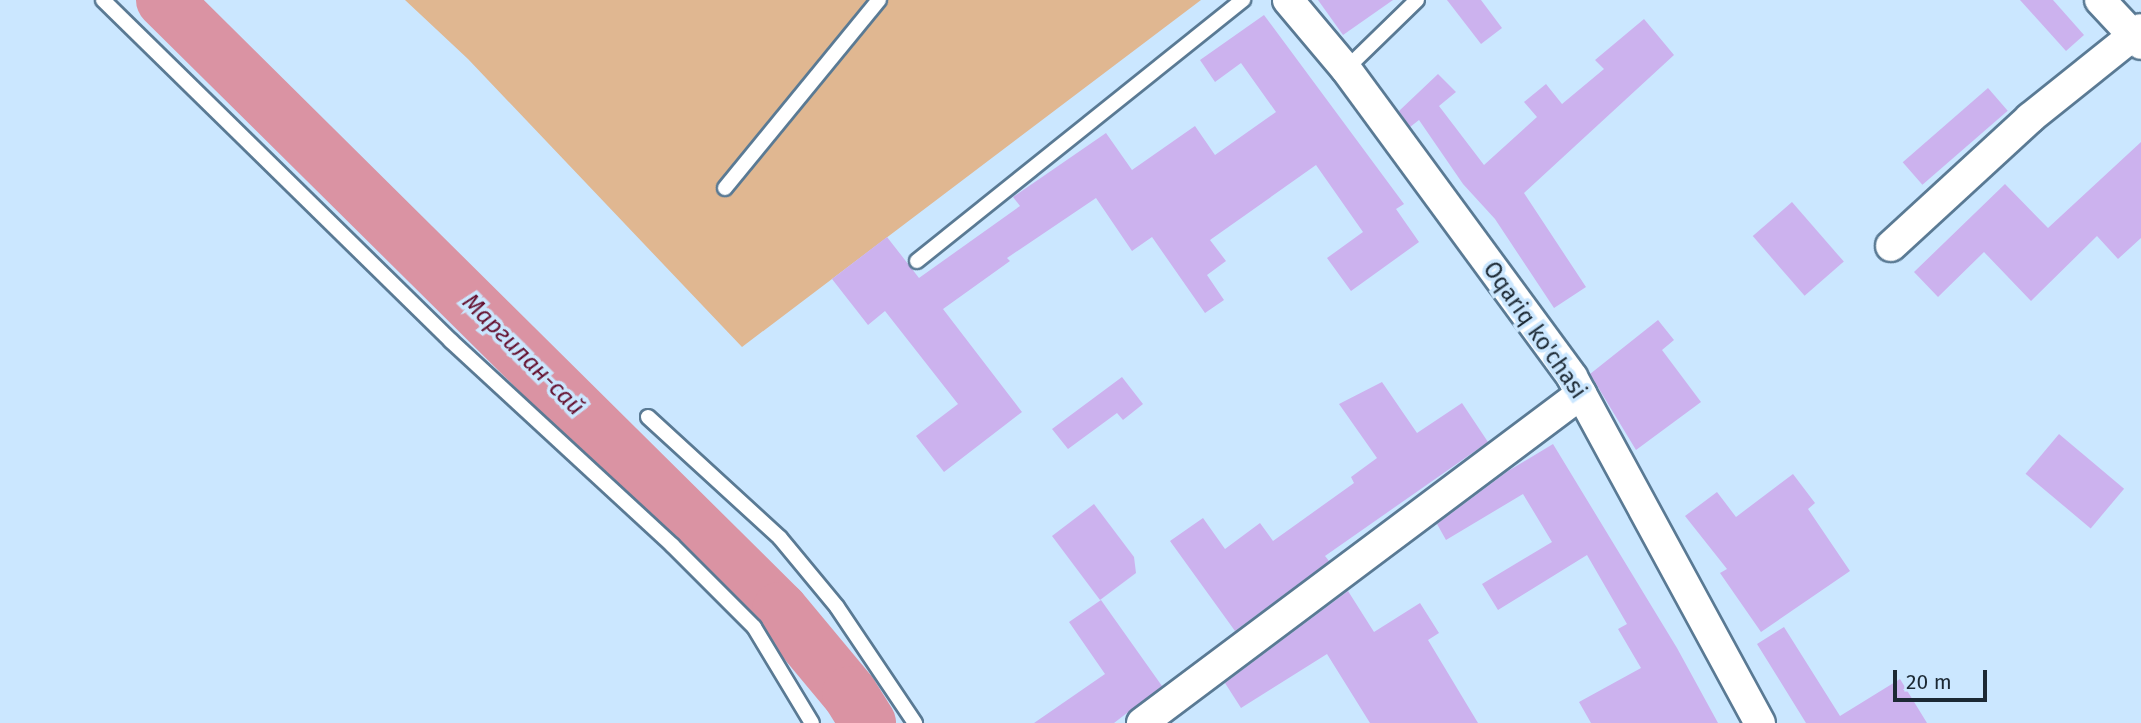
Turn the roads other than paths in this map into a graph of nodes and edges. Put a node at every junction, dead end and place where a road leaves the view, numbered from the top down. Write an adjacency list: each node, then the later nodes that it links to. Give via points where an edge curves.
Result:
1 (103, 0): 14 (lane, via 451,341 754,627)
2 (879, 0): 9 (lane)
3 (1243, 0): 11 (lane)
4 (1288, 0): 8 (street, Oqariq ko'chasi)
5 (1418, 0): 8 (lane)
6 (2101, 0): 7 (street)
7 (2138, 36): 10 (street, via 2029,118)
8 (1346, 69): 12 (street, Oqariq ko'chasi)
9 (725, 188)
10 (1891, 246)
11 (917, 261)
12 (1581, 394): 16 (street); 17 (street, Oqariq ko'chasi)
13 (648, 417): 15 (lane, via 780,538 837,607)
14 (812, 723)
15 (915, 723)
16 (1142, 723)
17 (1760, 723)

